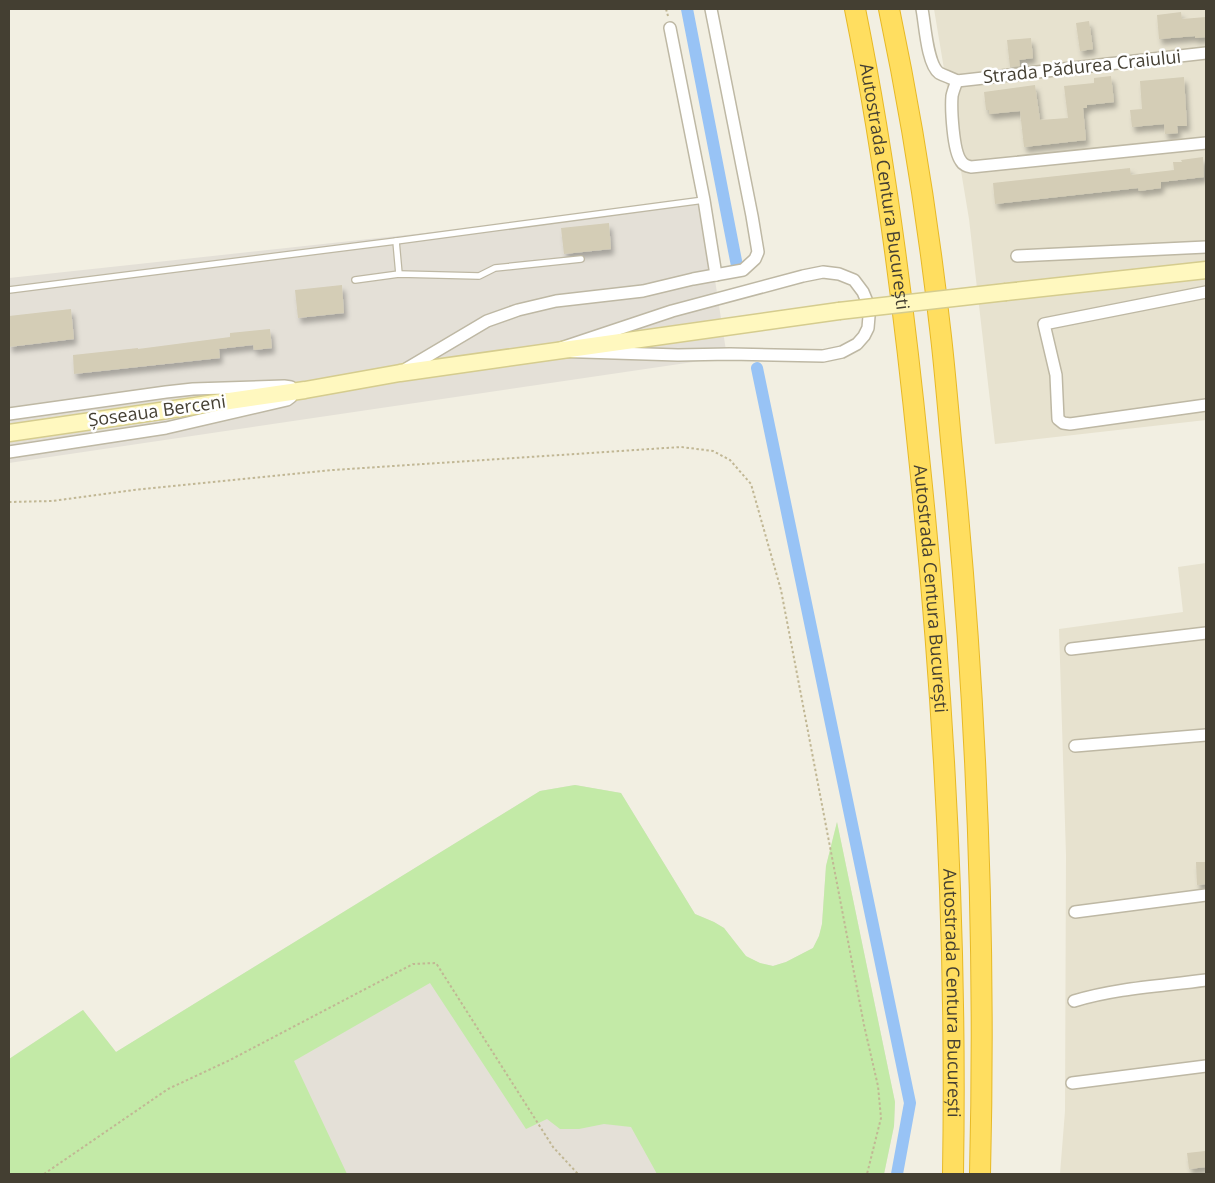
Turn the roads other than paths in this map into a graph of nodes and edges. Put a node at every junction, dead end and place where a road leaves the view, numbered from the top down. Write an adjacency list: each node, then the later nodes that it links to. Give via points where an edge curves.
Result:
1 (711, 9): 16 (street, via 758,252 743,270)
2 (855, 9): 37 (highway, Autostrada Centura București, via 884,174 906,332 930,566 943,738 953,956)
3 (889, 9): 38 (highway, Autostrada Centura București, via 918,169 940,328 962,563 978,846 982,1033)
4 (922, 9): 7 (street, via 934,68)
5 (670, 28): 9 (street)
6 (1206, 53): 7 (street, Strada Pădurea Craiului)
7 (957, 81): 8 (street, via 952,94 956,152 960,161 970,167)
8 (1206, 144)
9 (704, 200): 10 (lane); 16 (street)
10 (396, 241): 15 (lane); 18 (lane)
11 (1206, 247): 12 (street)
12 (1017, 256)
13 (581, 259): 15 (lane, via 495,268 479,276)
14 (1206, 270): 20 (main road, Șoseaua Berceni, bridge, via 839,311)
15 (399, 274): 17 (lane)
16 (716, 275): 21 (street, via 643,291 556,301 518,310 487,321)
17 (354, 280)
18 (9, 290)
19 (1206, 292): 23 (street, via 1044,324 1056,375 1058,419 1063,423)
20 (552, 351): 20 (street, via 823,356 842,352 864,336 868,328 868,304 854,280 823,272 672,311); 21 (main road, Șoseaua Berceni)
21 (400, 373): 22 (main road, Șoseaua Berceni)
22 (305, 390): 24 (street, via 284,386 193,389); 25 (main road, Șoseaua Berceni); 26 (street, via 287,400 166,428)
23 (1206, 405)
24 (9, 414)
25 (9, 433)
26 (9, 452)
27 (1206, 632): 28 (street)
28 (1071, 648)
29 (1206, 735): 30 (street)
30 (1075, 746)
31 (1206, 895): 32 (street)
32 (1074, 912)
33 (1206, 980): 34 (street, via 1116,991)
34 (1074, 1001)
35 (1206, 1066): 36 (street)
36 (1072, 1084)
37 (953, 1174)
38 (980, 1174)

